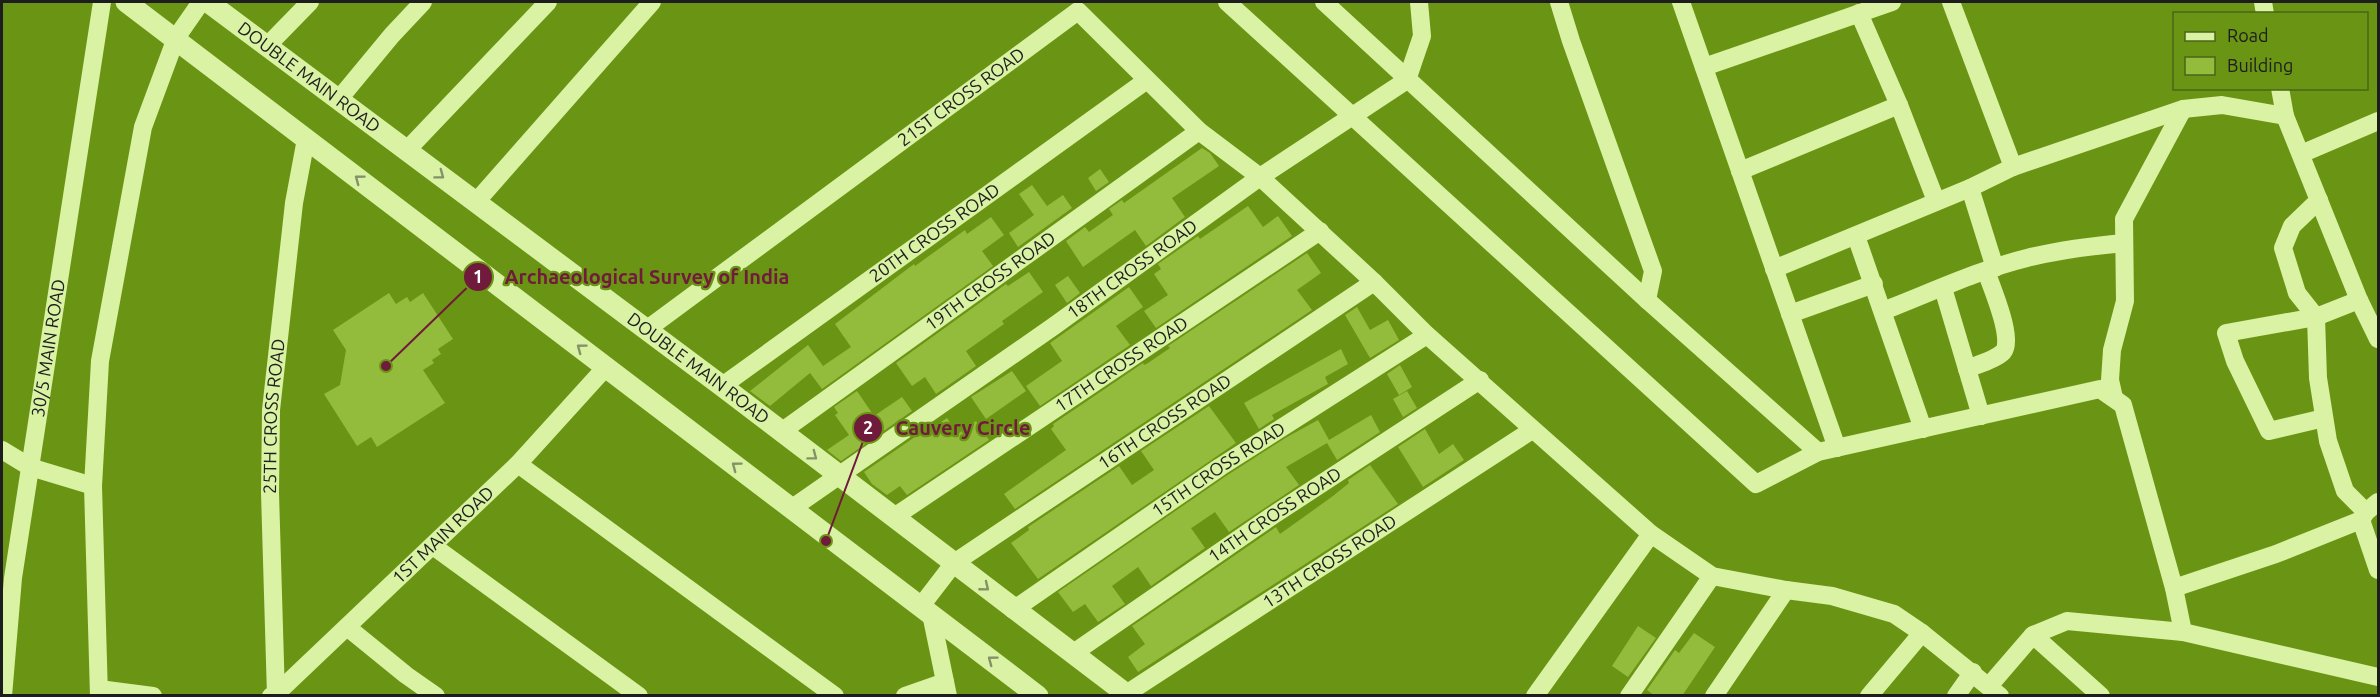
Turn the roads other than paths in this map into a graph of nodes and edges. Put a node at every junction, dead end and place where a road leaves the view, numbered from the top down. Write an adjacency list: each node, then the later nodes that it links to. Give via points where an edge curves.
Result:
1 (102, 2): 71 (street, 30/5 MAIN ROAD)
2 (126, 2): 18 (street)
3 (201, 2): 18 (street)
4 (208, 2): 19 (street, DOUBLE MAIN ROAD)
5 (310, 2): 19 (street)
6 (423, 2): 24 (street)
7 (548, 2): 32 (street)
8 (652, 2): 40 (street)
9 (1227, 2): 27 (street)
10 (1324, 2): 22 (street)
11 (1419, 2): 22 (street, via 1422,36)
12 (1559, 2): 49 (street, via 1653,271)
13 (1681, 2): 20 (street)
14 (1892, 2): 17 (street)
15 (1951, 2): 34 (street)
16 (1072, 6): 21 (street, 21ST CROSS ROAD); 54 (street, 21ST CROSS ROAD)
17 (1859, 13): 20 (street); 25 (street)
18 (176, 38): 31 (street); 73 (street, via 143,127 100,361)
19 (268, 45): 24 (street, DOUBLE MAIN ROAD)
20 (1704, 67): 35 (street)
21 (1147, 80): 30 (street, 21ST CROSS ROAD); 60 (street, 20TH CROSS ROAD)
22 (1407, 80): 27 (street, 18TH CROSS ROAD); 49 (street)
23 (2280, 90): 28 (street)
24 (339, 99): 32 (street, DOUBLE MAIN ROAD)
25 (1899, 105): 35 (street); 39 (street)
26 (2183, 109): 28 (street, via 2222,105); 34 (street); 43 (street, via 2124,219)
27 (1351, 116): 36 (street, 18TH CROSS ROAD); 69 (street, via 1756,484)
28 (2285, 116): 33 (street)
29 (2379, 121): 33 (street)
30 (1198, 130): 36 (street, 21ST CROSS ROAD); 66 (street, 19TH CROSS ROAD)
31 (306, 139): 57 (street, one-way to 31); 97 (street, 25TH CROSS ROAD, via 294,203 270,410)
32 (407, 150): 40 (street, DOUBLE MAIN ROAD, one-way to 40)
33 (2301, 154): 38 (street)
34 (2013, 167): 37 (street)
35 (1740, 171): 44 (street)
36 (1260, 177): 41 (street, 21ST CROSS ROAD); 72 (street, 18TH CROSS ROAD)
37 (1970, 188): 39 (street); 45 (street)
38 (2319, 200): 50 (street); 53 (street, via 2292,226 2283,248 2297,293)
39 (1936, 201): 42 (street)
40 (476, 202): 54 (street, DOUBLE MAIN ROAD)
41 (1320, 231): 46 (street, 21ST CROSS ROAD); 76 (street, 17TH CROSS ROAD)
42 (1856, 236): 44 (street); 47 (street)
43 (2124, 243): 45 (street, via 2077,248); 61 (street, via 2125,301 2112,350)
44 (1774, 269): 52 (street)
45 (1991, 269): 48 (street); 58 (street, via 2006,348 2002,354)
46 (1374, 282): 55 (street, 21ST CROSS ROAD); 79 (street, 16TH CROSS ROAD)
47 (1874, 284): 51 (street); 52 (street)
48 (1943, 288): 51 (street); 58 (street)
49 (1647, 300): 69 (street)
50 (2359, 300): 53 (street); 56 (street)
51 (1883, 311): 64 (street)
52 (1790, 314): 67 (street)
53 (2316, 317): 63 (street); 63 (street, via 2226,333 2235,361 2269,431)
54 (646, 330): 60 (street, DOUBLE MAIN ROAD)
55 (1427, 334): 59 (street, 21ST CROSS ROAD); 86 (street, 15TH CROSS ROAD, via 1220,467)
56 (2379, 339)
57 (606, 367): 70 (street, 1ST MAIN ROAD); 74 (street, one-way to 57)
58 (1967, 369): 62 (street)
59 (1480, 380): 65 (street, 21ST CROSS ROAD); 91 (street, 14TH CROSS ROAD, via 1272,516)
60 (722, 386): 66 (street, DOUBLE MAIN ROAD)
61 (2108, 389): 62 (street); 83 (street, via 2122,405)
62 (1981, 416): 64 (street)
63 (2324, 418): 75 (street, via 2344,491)
64 (1923, 429): 67 (street)
65 (1532, 430): 77 (street, 21ST CROSS ROAD); 98 (street, 13TH CROSS ROAD)
66 (781, 432): 72 (street, DOUBLE MAIN ROAD, one-way to 72)
67 (1837, 448): 69 (street)
68 (2, 450): 71 (street)
69 (1818, 452)
70 (518, 464): 78 (street, 1ST MAIN ROAD); 103 (street)
71 (30, 467): 73 (street); 81 (street, 30/5 MAIN ROAD)
72 (839, 476): 74 (street, 18TH CROSS ROAD); 76 (street, DOUBLE MAIN ROAD)
73 (93, 486): 96 (street)
74 (791, 509): 85 (street)
75 (2369, 511): 80 (street); 83 (street, via 2276,554)
76 (894, 517): 79 (street, DOUBLE MAIN ROAD)
77 (1651, 534): 82 (street, 21ST CROSS ROAD); 106 (street)
78 (433, 546): 87 (street, 1ST MAIN ROAD); 102 (street)
79 (954, 563): 85 (street, 16TH CROSS ROAD); 86 (street, DOUBLE MAIN ROAD, one-way to 86)
80 (2379, 570)
81 (7, 574): 99 (street, 30/5 MAIN ROAD)
82 (1712, 576): 84 (street); 107 (street)
83 (2174, 588): 88 (street)
84 (1786, 590): 89 (street, via 1832,596 1894,614); 108 (street)
85 (926, 610): 94 (street); 105 (street, one-way to 85)
86 (1013, 610): 91 (street, DOUBLE MAIN ROAD)
87 (347, 627): 97 (street, 1ST MAIN ROAD); 101 (street)
88 (2183, 632): 90 (street, via 2067,621); 93 (street)
89 (1922, 633): 92 (street); 109 (street)
90 (2034, 634): 95 (street); 111 (street)
91 (1072, 654): 98 (street, DOUBLE MAIN ROAD)
92 (1973, 672): 95 (street); 110 (street)
93 (2379, 677)
94 (947, 689): 104 (street)
95 (1995, 691)
96 (99, 692): 100 (street)
97 (274, 695)
98 (1128, 695)
99 (3, 696)
100 (153, 696)
101 (436, 696)
102 (639, 696)
103 (835, 696)
104 (905, 696)
105 (1038, 696)
106 (1535, 696)
107 (1629, 696)
108 (1714, 696)
109 (1869, 696)
110 (1956, 696)
111 (2101, 696)

